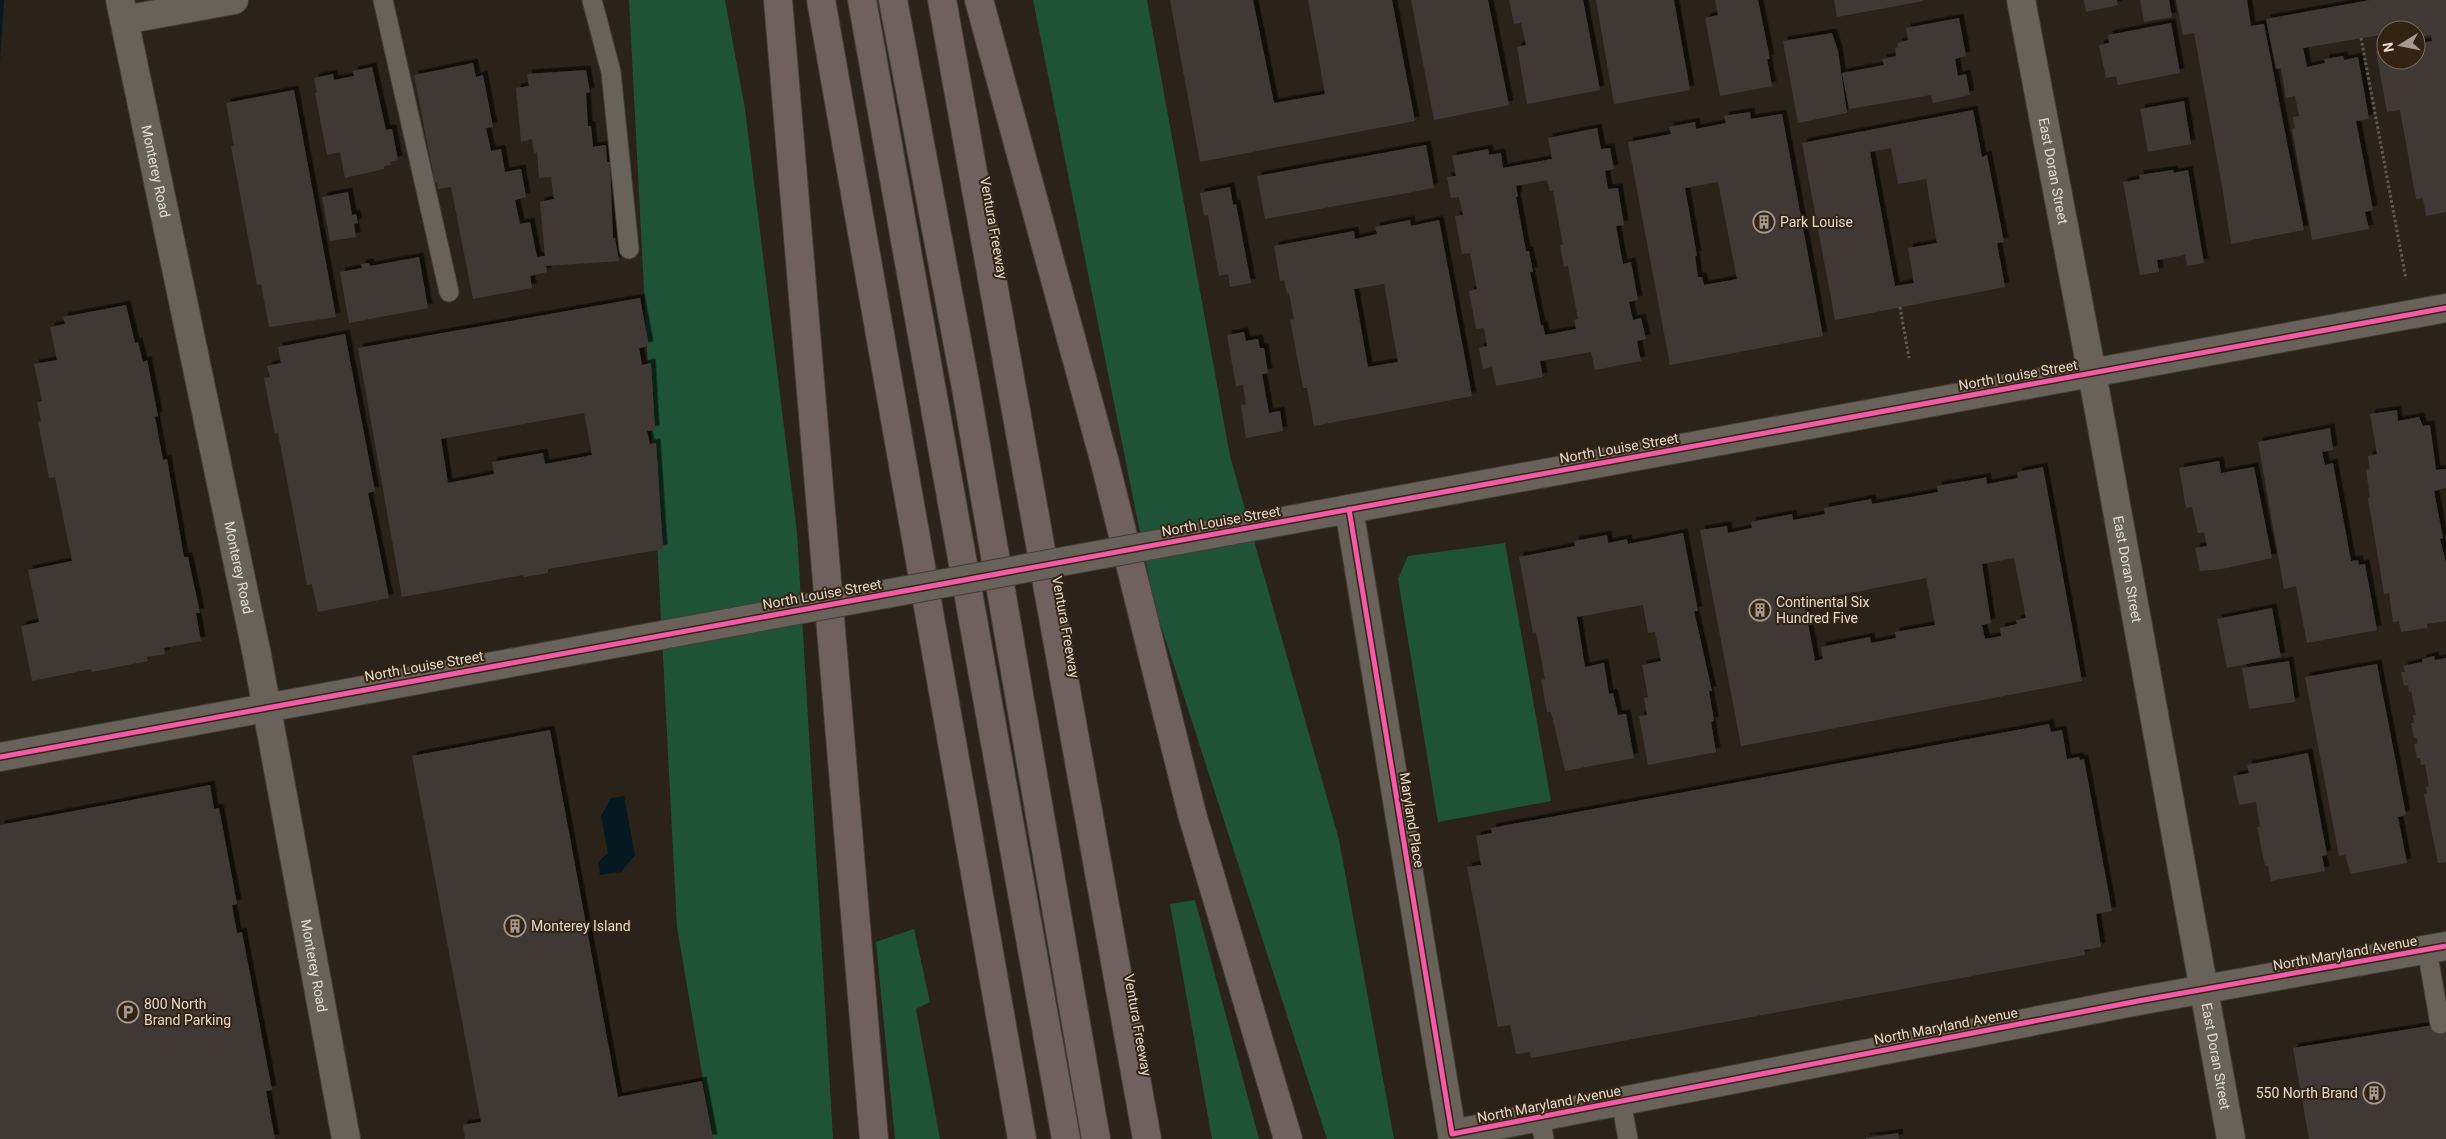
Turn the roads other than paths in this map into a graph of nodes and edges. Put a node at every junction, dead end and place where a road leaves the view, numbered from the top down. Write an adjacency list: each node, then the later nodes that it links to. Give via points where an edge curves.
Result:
1 (234, 0): 11 (street)
2 (383, 0): 13 (lane)
3 (592, 0): 12 (lane, via 610,72)
4 (778, 0): 26 (highway)
5 (821, 0): 27 (highway)
6 (862, 0): 28 (highway)
7 (893, 0): 29 (highway, via 966,388)
8 (942, 0): 30 (highway, Ventura Freeway)
9 (979, 0): 31 (highway, via 1106,462 1192,814)
10 (2021, 0): 15 (street, East Doran Street)
11 (122, 10): 17 (street, Monterey Road)
12 (629, 249)
13 (449, 292)
14 (2446, 308): 15 (street, North Louise Street)
15 (2090, 373): 16 (street, North Louise Street); 20 (street, East Doran Street)
16 (1349, 509): 17 (street, North Louise Street, bridge); 24 (street, Maryland Place)
17 (267, 708): 18 (street, North Louise Street); 25 (street, Monterey Road)
18 (0, 757)
19 (2436, 948): 20 (street, North Maryland Avenue); 21 (lane)
20 (2204, 989): 22 (street, North Maryland Avenue); 33 (street, East Doran Street)
21 (2440, 1024)
22 (1621, 1101): 23 (street, North Maryland Avenue); 32 (lane)
23 (1542, 1128): 24 (street, North Maryland Avenue)
24 (1452, 1134)
25 (346, 1139)
26 (874, 1139)
27 (1022, 1139)
28 (1066, 1139)
29 (1096, 1139)
30 (1147, 1139)
31 (1288, 1139)
32 (1628, 1139)
33 (2231, 1139)

